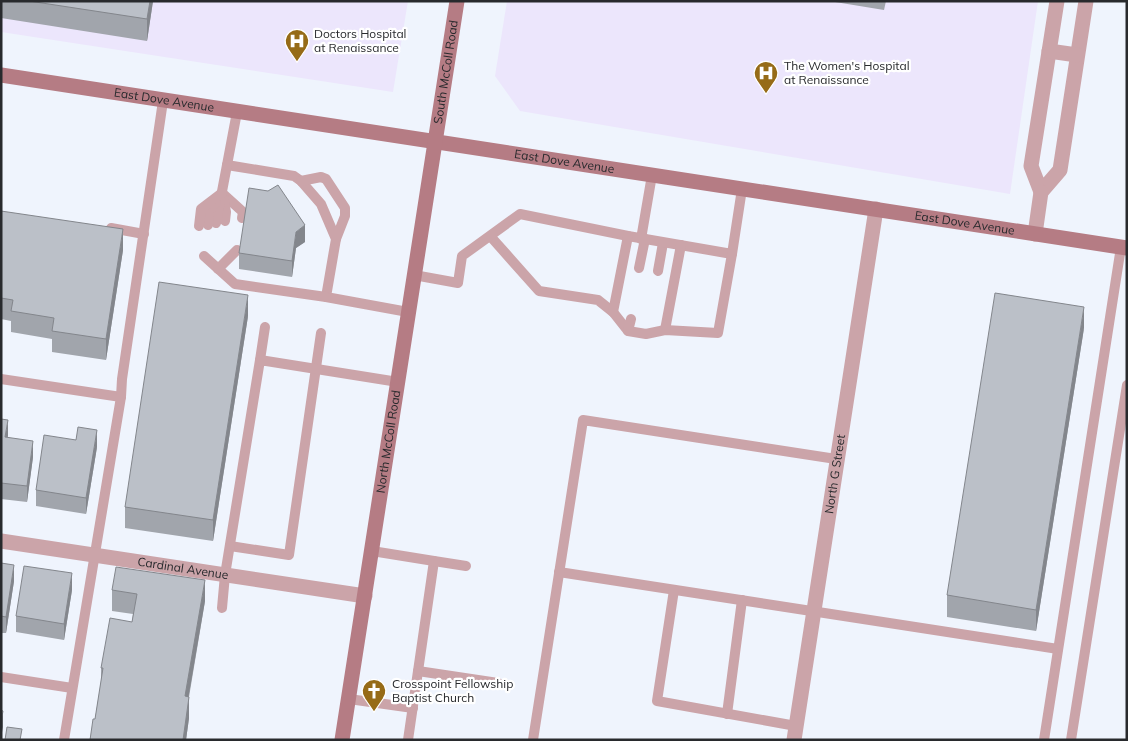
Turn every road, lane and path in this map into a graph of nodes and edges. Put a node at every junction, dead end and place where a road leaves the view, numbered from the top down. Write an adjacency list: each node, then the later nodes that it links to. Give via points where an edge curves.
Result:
1 (457, 1): 9 (main road, South McColl Road)
2 (1057, 1): 4 (street)
3 (1086, 1): 5 (street)
4 (1049, 52): 5 (street); 14 (street, via 1031,166)
5 (1078, 56): 14 (street, via 1060,170)
6 (1, 75): 7 (main road, East Dove Avenue)
7 (163, 101): 8 (main road, East Dove Avenue); 19 (lane)
8 (237, 112): 9 (main road, East Dove Avenue); 10 (lane)
9 (435, 142): 11 (main road, East Dove Avenue); 33 (main road, North McColl Road)
10 (227, 165): 12 (lane, via 294,176); 15 (lane)
11 (652, 175): 13 (main road, East Dove Avenue); 24 (lane)
12 (301, 181): 23 (lane, via 321,204); 23 (lane, via 326,179 345,208)
13 (742, 189): 16 (main road, East Dove Avenue); 29 (lane)
14 (1041, 192): 20 (street)
15 (222, 193): 17 (lane); 17 (lane, via 201,209); 17 (lane, via 242,212)
16 (876, 209): 20 (main road, East Dove Avenue); 50 (street, North G Street)
17 (221, 222)
18 (96, 226): 19 (lane)
19 (144, 234): 49 (lane)
20 (1035, 234): 27 (main road, East Dove Avenue)
21 (628, 236): 22 (lane, via 520,214); 24 (lane); 36 (lane)
22 (491, 237): 33 (lane, via 462,256 458,284); 36 (lane, via 539,291 598,300)
23 (336, 238): 34 (lane)
24 (643, 239): 25 (lane); 30 (lane)
25 (663, 242): 26 (lane); 32 (lane)
26 (681, 245): 29 (lane); 40 (lane)
27 (1124, 247): 64 (lane)
28 (218, 254): 31 (lane); 31 (lane); 31 (lane)
29 (732, 254): 40 (lane, via 718,333)
30 (639, 268)
31 (218, 269): 34 (lane, via 235,284)
32 (658, 271)
33 (414, 275): 35 (main road, North McColl Road)
34 (326, 297): 35 (lane)
35 (408, 312): 47 (main road, North McColl Road)
36 (613, 312): 41 (lane)
37 (631, 319): 41 (lane)
38 (649, 322): 43 (lane)
39 (265, 327): 44 (lane)
40 (665, 330): 43 (lane)
41 (628, 331): 43 (lane)
42 (321, 333): 45 (lane)
43 (646, 334)
44 (260, 360): 45 (lane); 52 (lane)
45 (316, 369): 47 (lane); 52 (lane, via 289,555)
46 (1, 379): 49 (lane)
47 (398, 382): 53 (main road, North McColl Road)
48 (1127, 385): 78 (lane)
49 (121, 397): 54 (lane)
50 (836, 459): 57 (lane, via 583,420); 63 (street, North G Street)
51 (1, 541): 54 (street, Cardinal Avenue)
52 (230, 546): 58 (lane)
53 (372, 552): 55 (lane); 60 (main road, North McColl Road)
54 (94, 556): 58 (street, Cardinal Avenue); 68 (lane)
55 (434, 561): 56 (lane); 65 (lane)
56 (466, 566)
57 (559, 572): 59 (lane); 76 (lane)
58 (225, 575): 60 (street, Cardinal Avenue); 62 (lane)
59 (674, 590): 61 (lane); 71 (lane, via 656,701)
60 (365, 596): 69 (main road, North McColl Road)
61 (742, 600): 63 (lane); 71 (lane)
62 (222, 608)
63 (813, 611): 64 (lane); 72 (street, North G Street)
64 (1058, 649): 77 (lane)
65 (418, 671): 67 (lane); 70 (lane)
66 (1, 677): 68 (lane)
67 (498, 683)
68 (72, 688): 73 (lane)
69 (348, 699): 70 (lane); 74 (main road, North McColl Road)
70 (413, 708): 75 (lane)
71 (727, 714): 72 (lane)
72 (795, 733)
73 (64, 740)
74 (342, 740)
75 (408, 740)
76 (533, 740)
77 (1044, 740)
78 (1072, 740)

